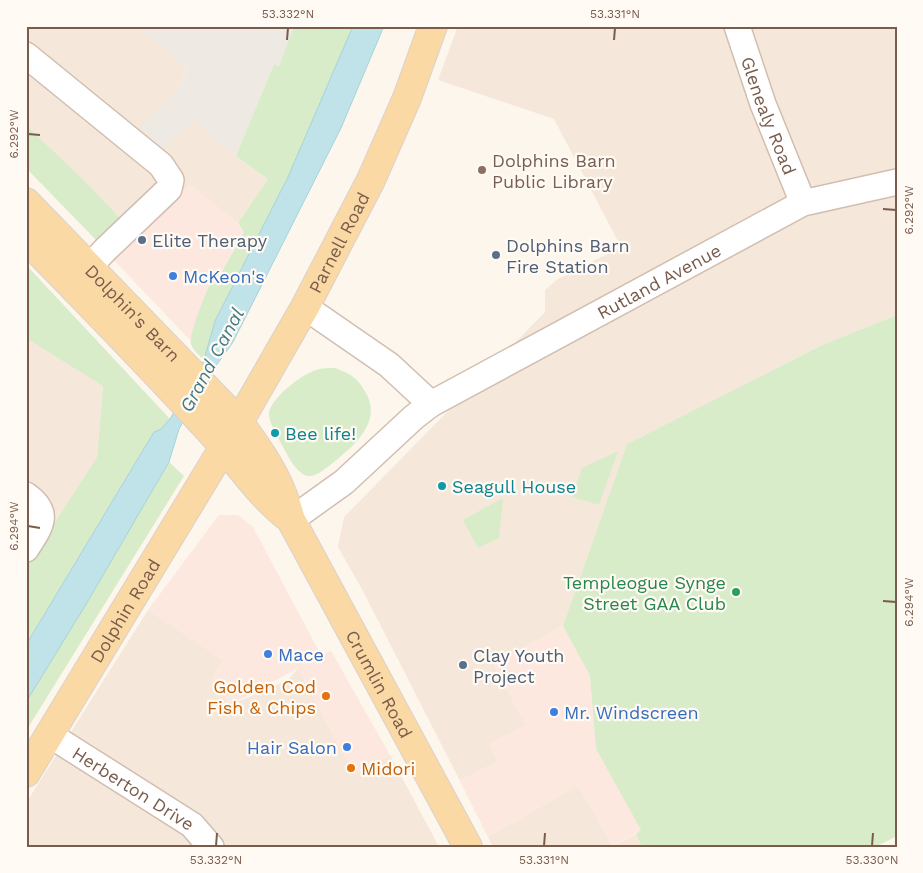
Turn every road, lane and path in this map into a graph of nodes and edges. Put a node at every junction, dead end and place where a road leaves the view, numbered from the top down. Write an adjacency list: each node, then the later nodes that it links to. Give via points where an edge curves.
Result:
1 (433, 26): 9 (main road, Parnell Road, via 407,98 371,180)
2 (737, 26): 6 (street, Glenealy Road, via 762,104)
3 (26, 55): 8 (street, via 161,165 171,180 164,195)
4 (897, 182): 6 (street, Rutland Avenue)
5 (26, 202): 8 (main road, Dolphin's Barn)
6 (803, 203): 11 (street, Rutland Avenue)
7 (26, 239): 8 (main road, Dolphin's Barn)
8 (80, 276): 10 (main road, Dolphin's Barn)
9 (305, 307): 11 (street, via 389,365); 12 (main road, Parnell Road)
10 (171, 370): 12 (main road, Dolphin's Barn); 13 (main road, Dolphin's Barn)
11 (431, 404): 15 (street, Rutland Avenue, via 344,482)
12 (232, 414): 13 (main road, Parnell Road); 15 (main road, Crumlin Road, via 260,451)
13 (217, 440): 15 (main road, Crumlin Road, via 270,503); 17 (main road, Dolphin Road)
14 (26, 495): 16 (street, via 37,502 42,516 38,530)
15 (291, 520): 20 (main road, Crumlin Road)
16 (26, 549)
17 (50, 735): 18 (main road, Dolphin Road); 19 (street, Herberton Drive, via 192,825)
18 (26, 773)
19 (211, 847)
20 (468, 847)

